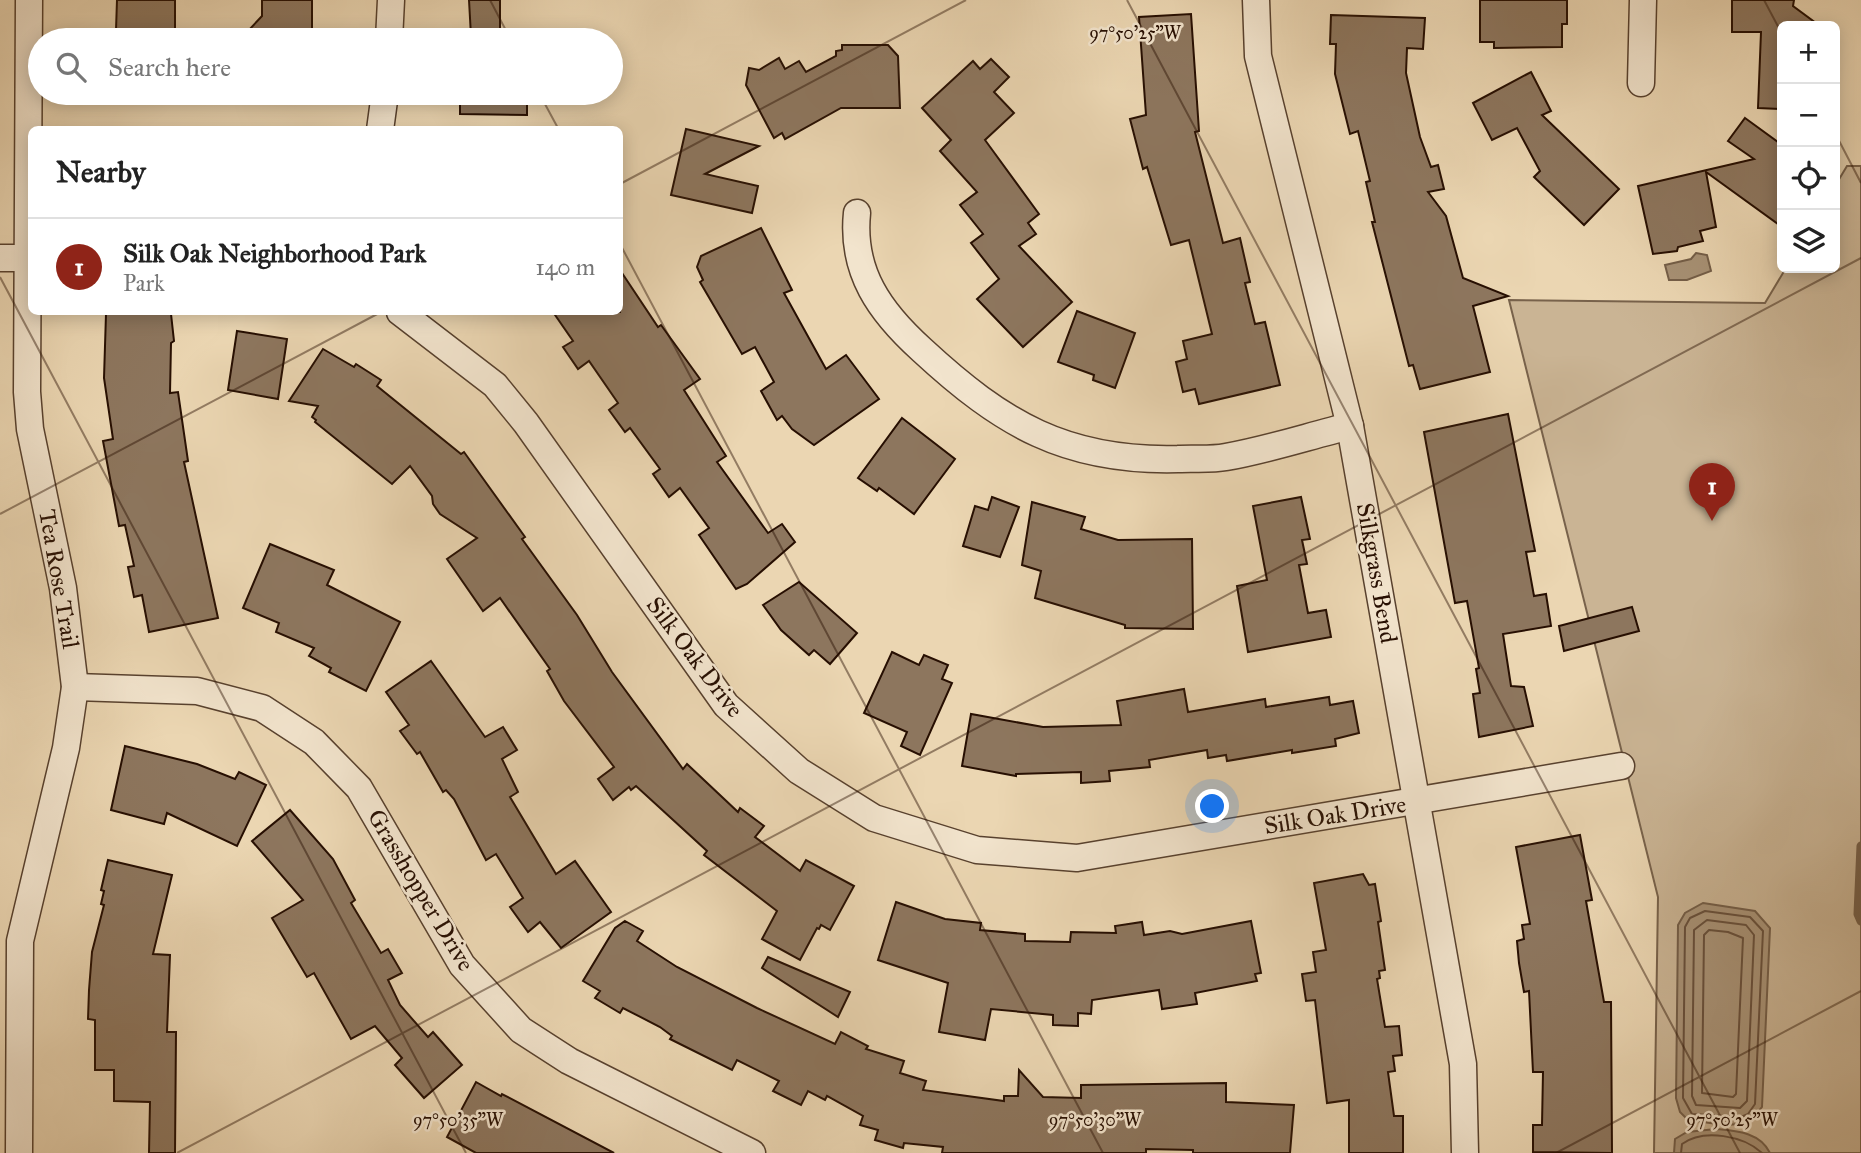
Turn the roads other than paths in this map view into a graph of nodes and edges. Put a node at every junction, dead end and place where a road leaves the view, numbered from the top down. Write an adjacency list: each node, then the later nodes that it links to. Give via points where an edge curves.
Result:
1 (29, 0): 5 (street, Tea Rose Trail)
2 (391, 0): 6 (street)
3 (1255, 0): 17 (street, Silkgrass Bend, via 1258,56)
4 (1643, 0): 7 (street)
5 (29, 28)
6 (390, 28)
7 (1641, 83)
8 (29, 105): 10 (street, Tea Rose Trail)
9 (383, 105): 11 (street)
10 (29, 126)
11 (381, 126)
12 (857, 213): 17 (street, via 858,260 868,285 891,317 960,385 1045,439 1117,458 1224,457)
13 (0, 258): 14 (street)
14 (28, 258)
15 (28, 315): 18 (street, Tea Rose Trail, via 30,429 63,588)
16 (404, 315): 20 (street, Silk Oak Drive, via 495,385 726,705 799,771 874,818 977,850 1077,858)
17 (1350, 426): 20 (street, Silkgrass Bend)
18 (75, 687): 21 (street, Tea Rose Trail, via 66,748 20,941); 22 (street, Grasshopper Drive, via 197,691 262,708 314,743 359,788 462,965 521,1030 569,1061)
19 (1621, 766): 20 (street, Silk Oak Drive)
20 (1417, 802): 23 (street, Silkgrass Bend, via 1463,1064)
21 (19, 1153)
22 (752, 1153)
23 (1465, 1153)

